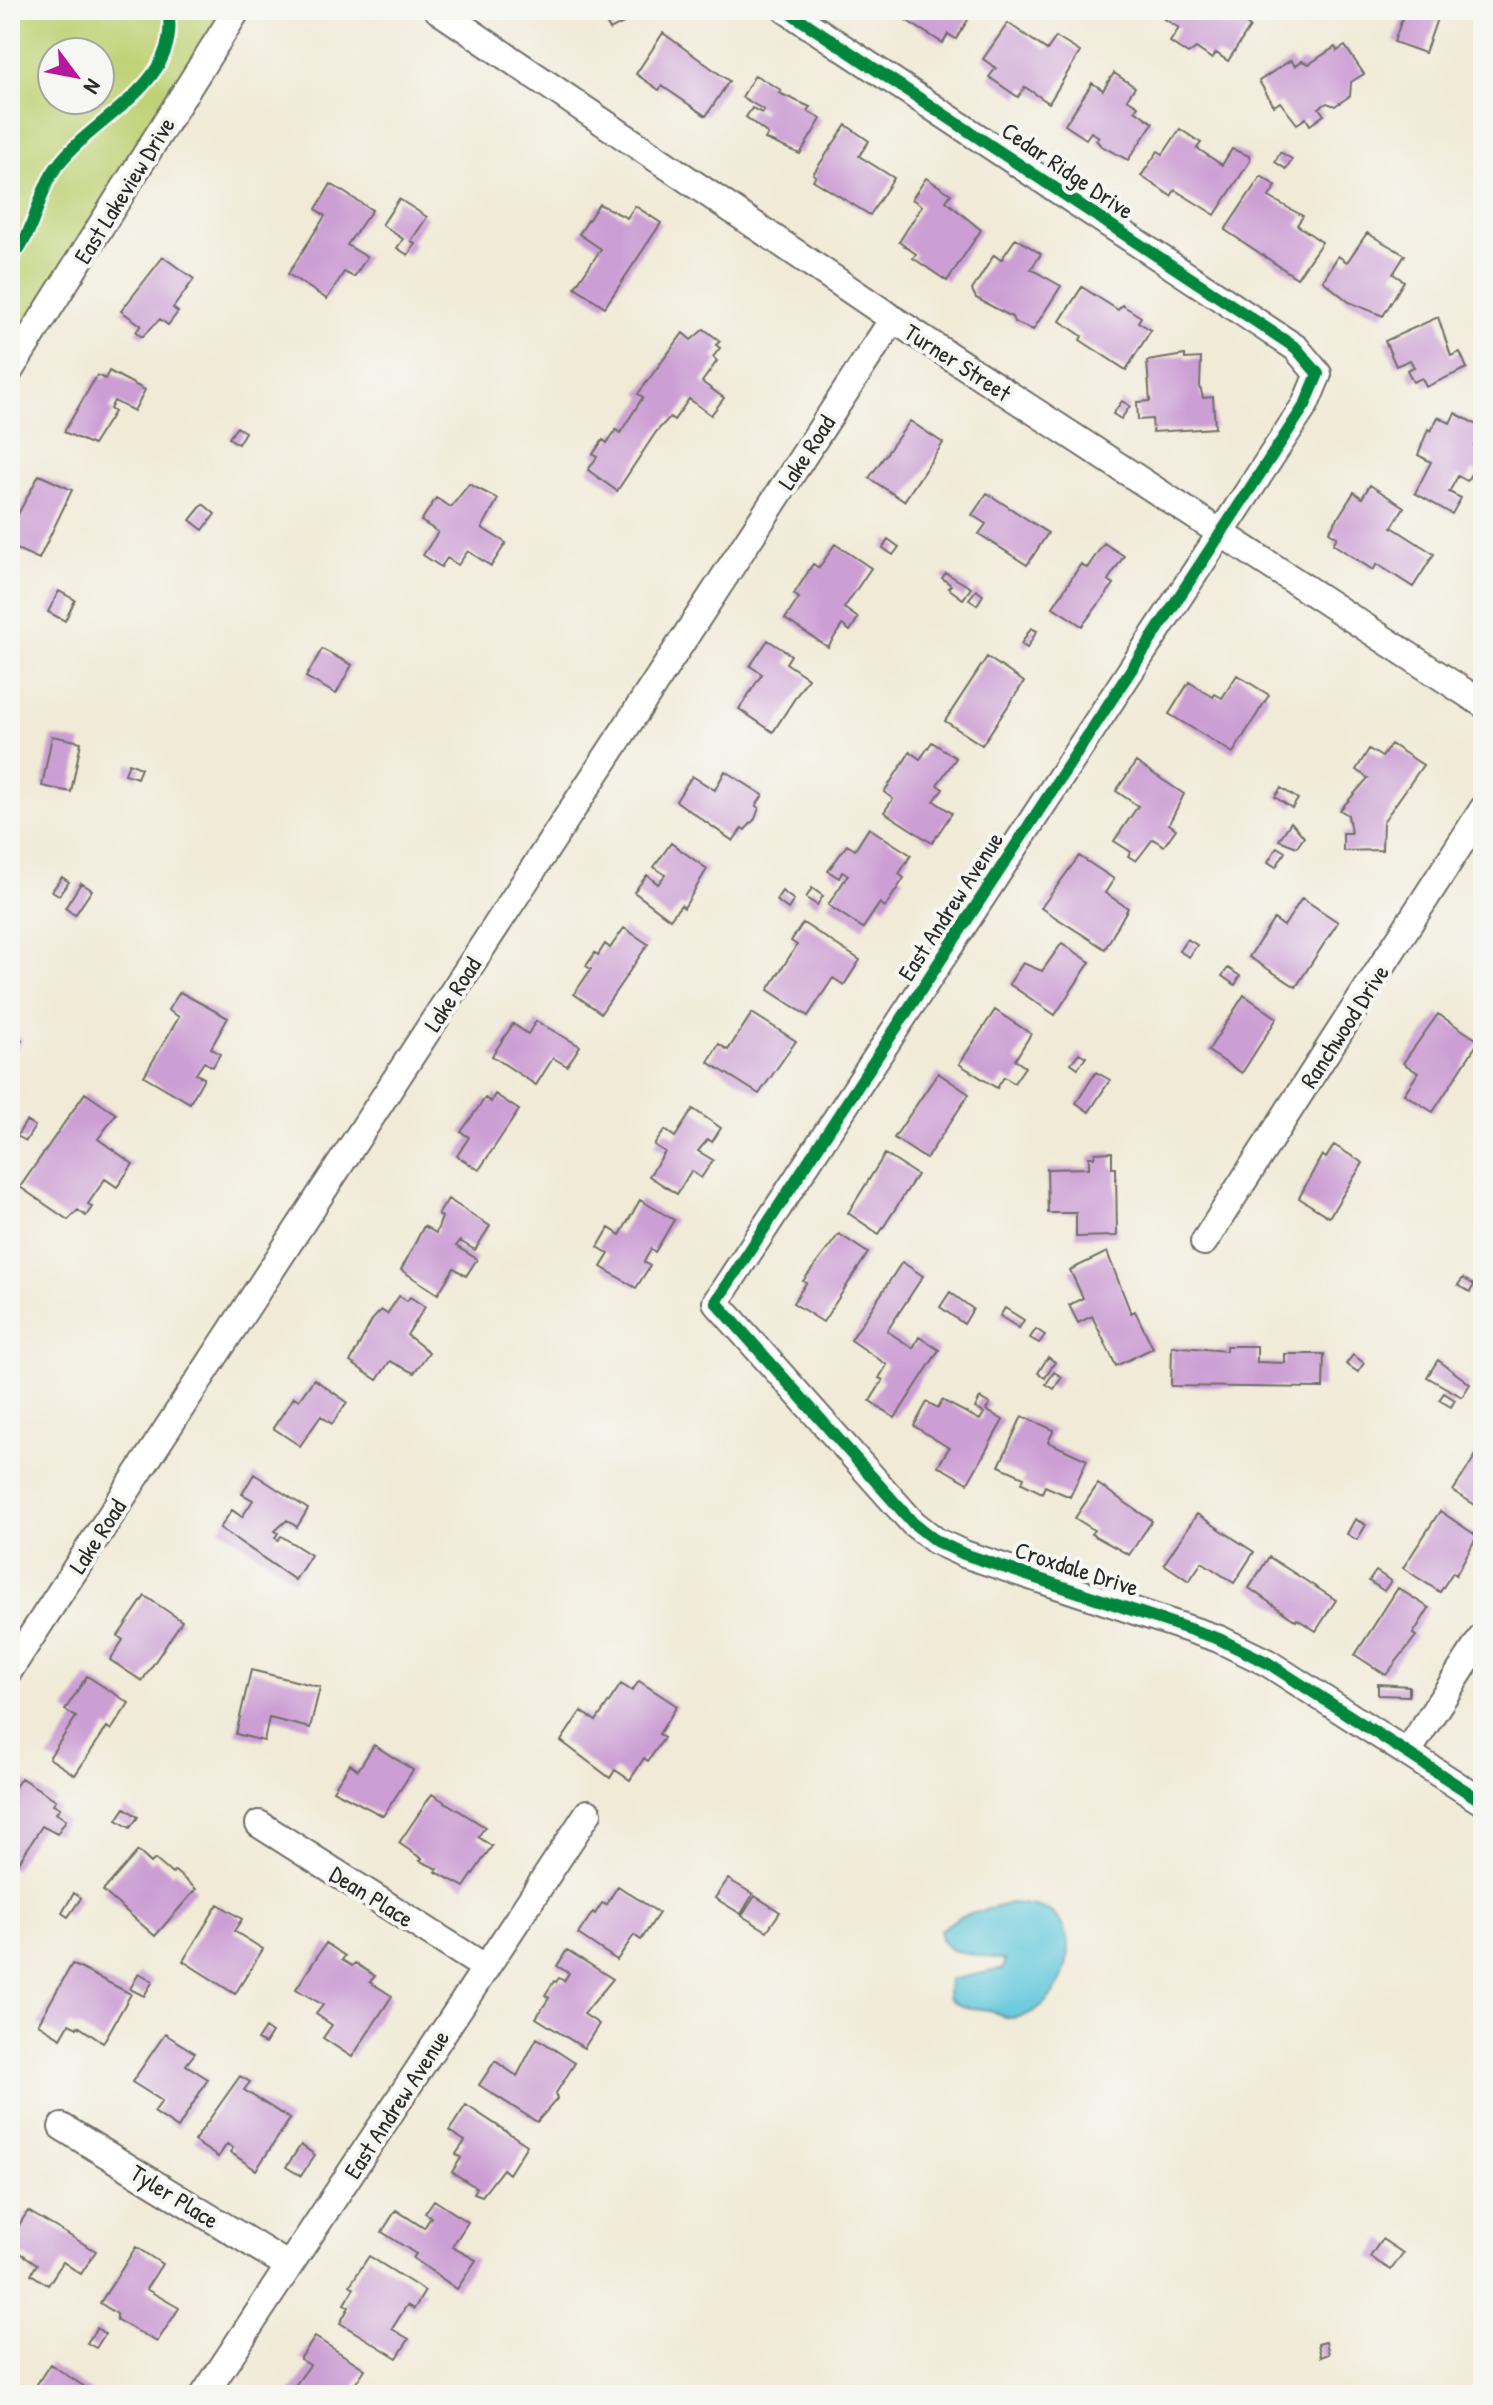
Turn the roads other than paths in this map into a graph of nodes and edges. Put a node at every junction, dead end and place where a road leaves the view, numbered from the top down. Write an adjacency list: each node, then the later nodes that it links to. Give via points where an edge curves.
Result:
1 (237, 10): 5 (street, East Lakeview Drive)
2 (438, 10): 4 (street, Turner Street)
3 (786, 10): 6 (street, Cedar Ridge Drive, via 1296,348)
4 (893, 319): 7 (street, Turner Street); 13 (street, Lake Road)
5 (10, 370)
6 (1318, 374): 7 (street, East Andrew Avenue, via 1315,390)
7 (1220, 533): 8 (street, Turner Street); 11 (street, East Andrew Avenue)
8 (1483, 704)
9 (1483, 809): 10 (street, Ranchwood Drive)
10 (1204, 1242)
11 (716, 1302): 14 (street, Croxdale Drive, via 913,1523 936,1541 1219,1639 1268,1663)
12 (1483, 1636): 14 (street)
13 (10, 1669)
14 (1407, 1753): 15 (street, Croxdale Drive)
15 (1483, 1802)
16 (588, 1813): 18 (street, East Andrew Avenue)
17 (259, 1824): 18 (street, Dean Place)
18 (486, 1968): 20 (street, East Andrew Avenue)
19 (62, 2127): 20 (street, Tyler Place)
20 (289, 2266): 21 (street, East Andrew Avenue)
21 (204, 2395)

